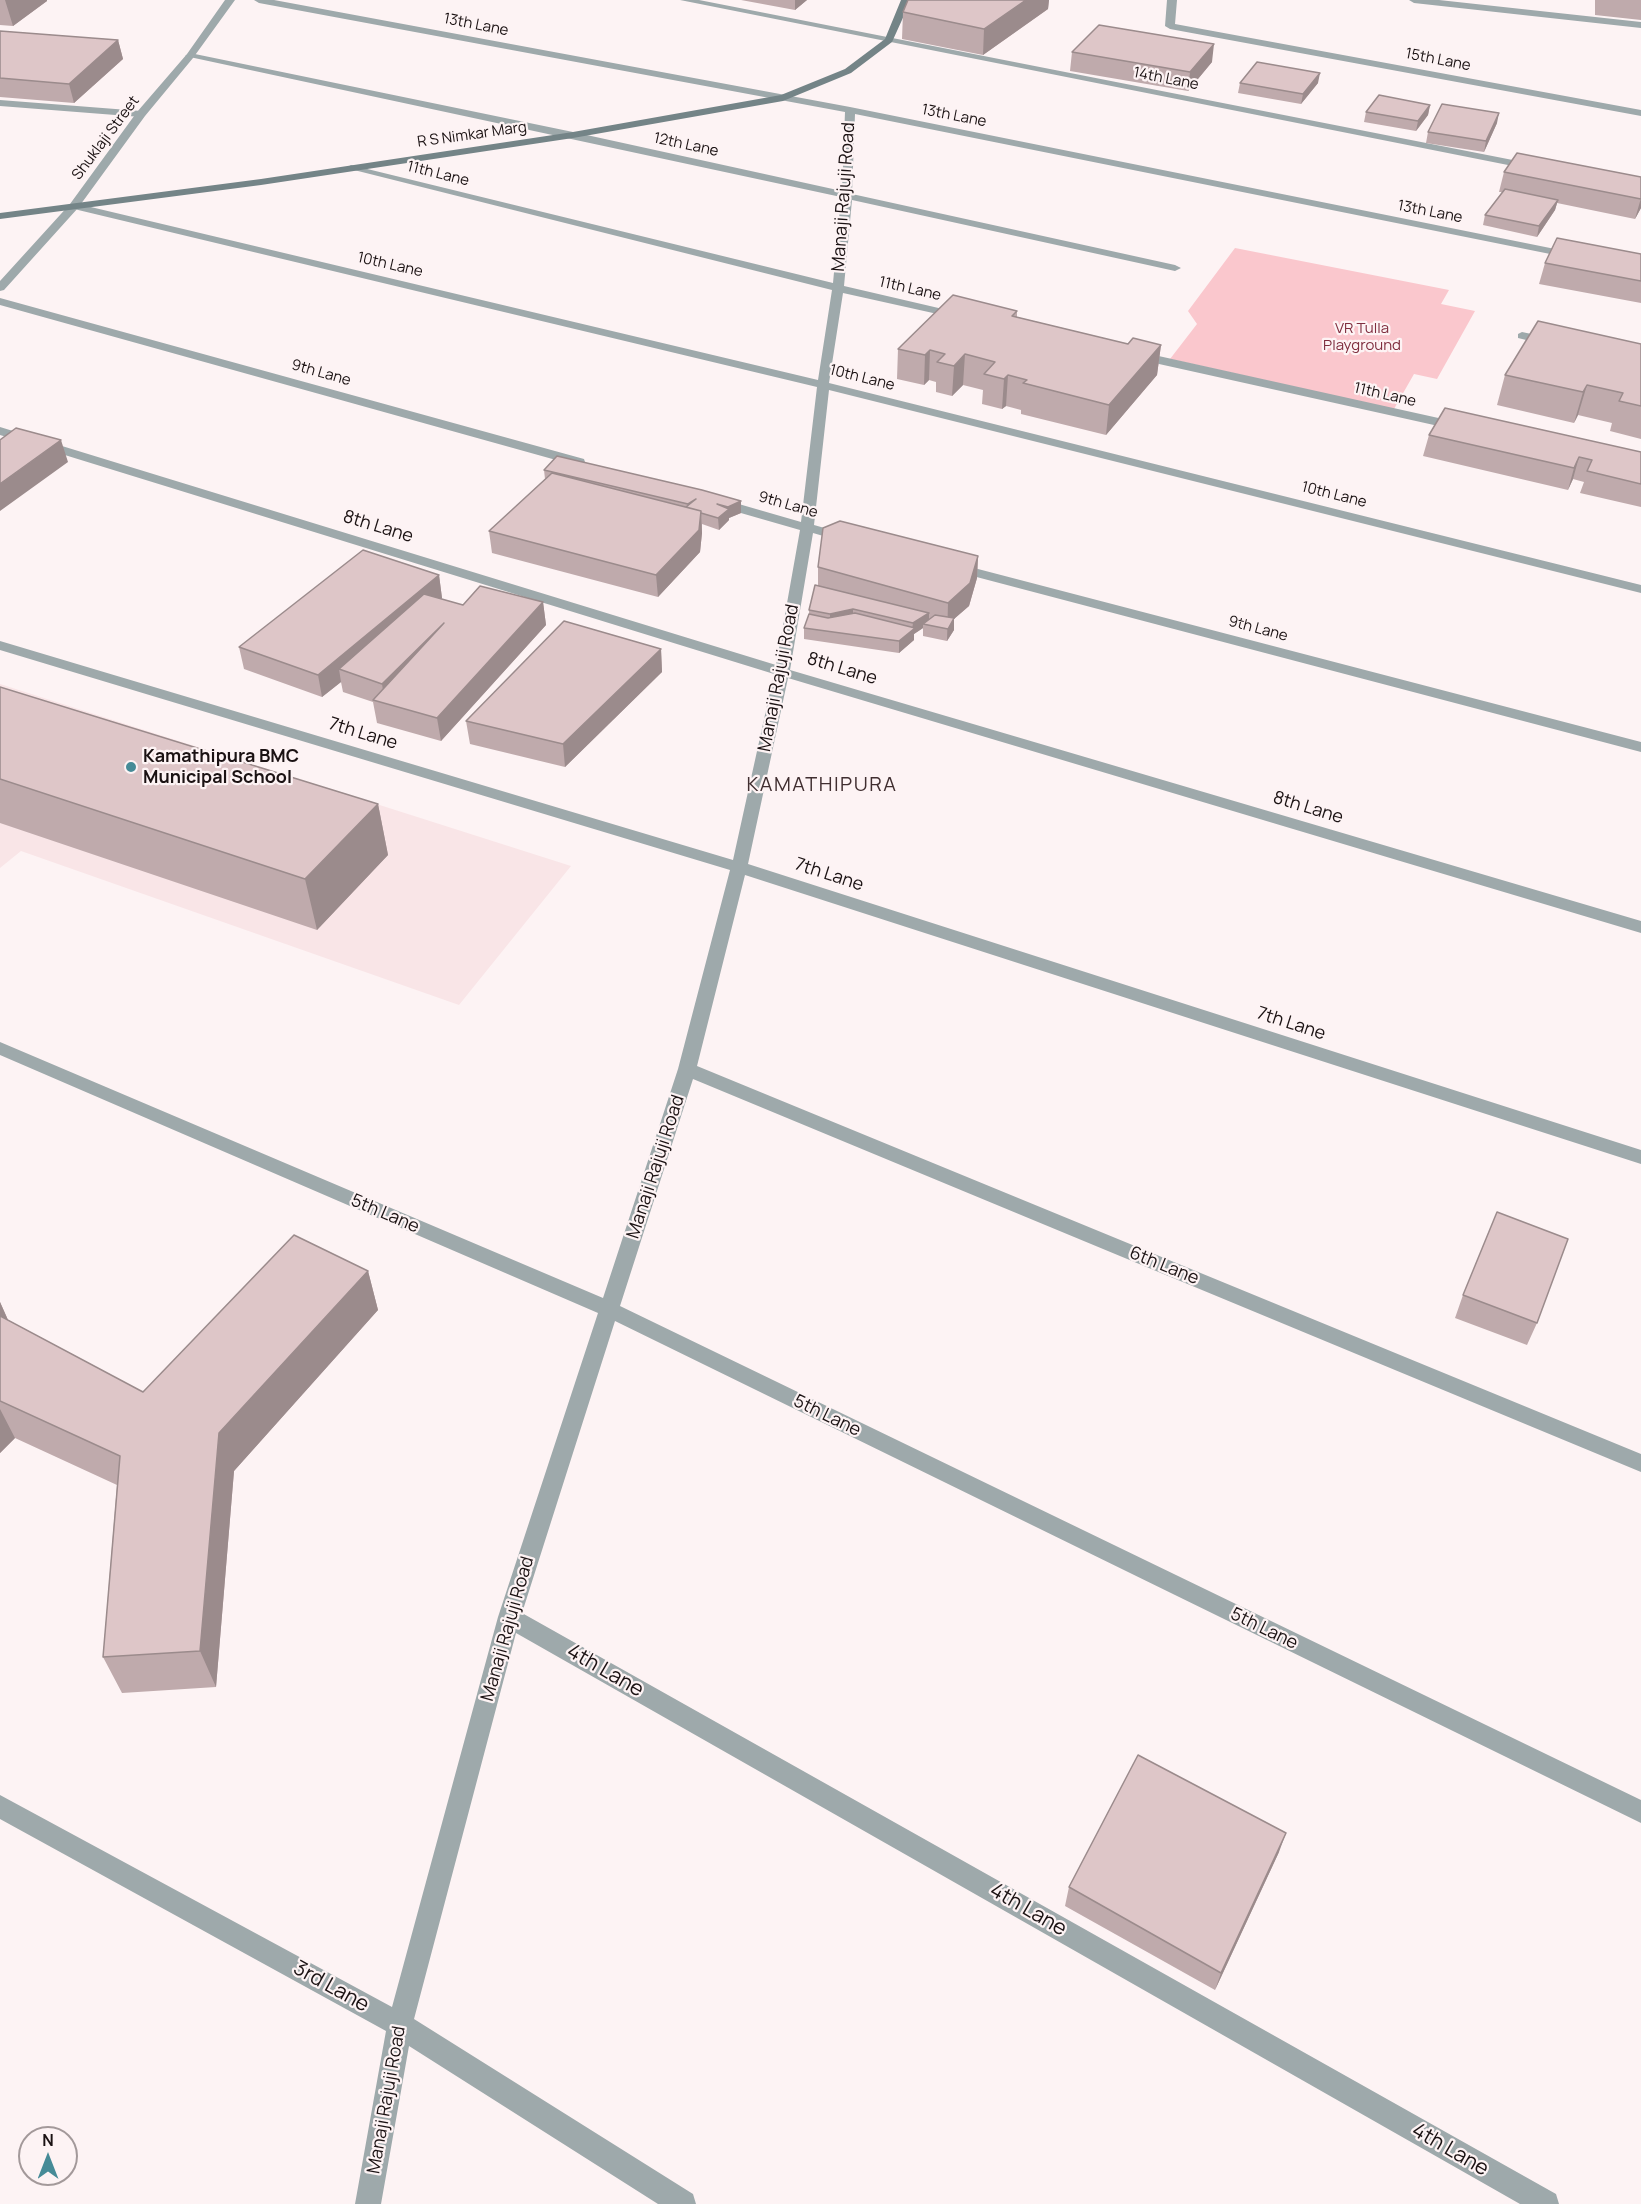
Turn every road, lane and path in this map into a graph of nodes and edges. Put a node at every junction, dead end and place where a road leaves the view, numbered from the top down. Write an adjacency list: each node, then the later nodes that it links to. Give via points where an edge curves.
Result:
1 (230, 0): 9 (street, Shuklaji Street)
2 (259, 0): 10 (street, 13th Lane)
3 (685, 0): 8 (street, 14th Lane)
4 (906, 0): 8 (main road, R S Nimkar Marg)
5 (1172, 0): 13 (street, 15th Lane, via 1170,26)
6 (1414, 0): 7 (street)
7 (1641, 25)
8 (889, 40): 10 (main road, R S Nimkar Marg, via 848,71); 17 (street, 14th Lane)
9 (190, 57): 14 (street, Shuklaji Street); 15 (street, 12th Lane)
10 (783, 98): 12 (street, 13th Lane); 15 (main road, R S Nimkar Marg)
11 (0, 103): 14 (street)
12 (850, 110): 18 (street, Manaji Rajuji Road); 21 (street, 13th Lane)
13 (1641, 113)
14 (141, 114): 19 (street, Shuklaji Street)
15 (573, 135): 16 (main road, R S Nimkar Marg); 18 (street, 12th Lane)
16 (351, 168): 19 (main road, R S Nimkar Marg); 24 (street, 11th Lane)
17 (1547, 170)
18 (847, 195): 22 (street, 12th Lane); 24 (street, Manaji Rajuji Road)
19 (74, 206): 20 (main road, R S Nimkar Marg); 23 (street, Shuklaji Street); 30 (street, 10th Lane)
20 (0, 216)
21 (1583, 258)
22 (1175, 268)
23 (0, 288)
24 (838, 288): 26 (street, 11th Lane); 30 (street, Manaji Rajuji Road)
25 (0, 301): 33 (street, 9th Lane)
26 (978, 320)
27 (1522, 336): 28 (street)
28 (1565, 345)
29 (1129, 353): 32 (street, 11th Lane)
30 (822, 385): 35 (street, Manaji Rajuji Road); 38 (street, 10th Lane)
31 (0, 431): 40 (street, 8th Lane)
32 (1478, 431)
33 (596, 467)
34 (707, 499): 35 (street, 9th Lane)
35 (807, 528): 36 (street, 9th Lane); 40 (street, Manaji Rajuji Road)
36 (853, 540)
37 (946, 565): 41 (street, 9th Lane)
38 (1641, 589)
39 (0, 645): 42 (street, 7th Lane)
40 (782, 672): 42 (street, Manaji Rajuji Road); 43 (street, 8th Lane)
41 (1641, 747)
42 (739, 867): 45 (street, Manaji Rajuji Road); 46 (street, 7th Lane)
43 (1641, 927)
44 (0, 1048): 47 (street, 5th Lane)
45 (687, 1069): 47 (street, Manaji Rajuji Road); 48 (street, 6th Lane)
46 (1641, 1157)
47 (610, 1310): 49 (street, Manaji Rajuji Road); 51 (street, 5th Lane)
48 (1641, 1463)
49 (509, 1617): 52 (street, Manaji Rajuji Road); 55 (street, 4th Lane)
50 (0, 1806): 52 (street, 3rd Lane)
51 (1641, 1812)
52 (400, 2025): 53 (street, Manaji Rajuji Road); 54 (street, 3rd Lane)
53 (368, 2204)
54 (683, 2204)
55 (1546, 2204)

